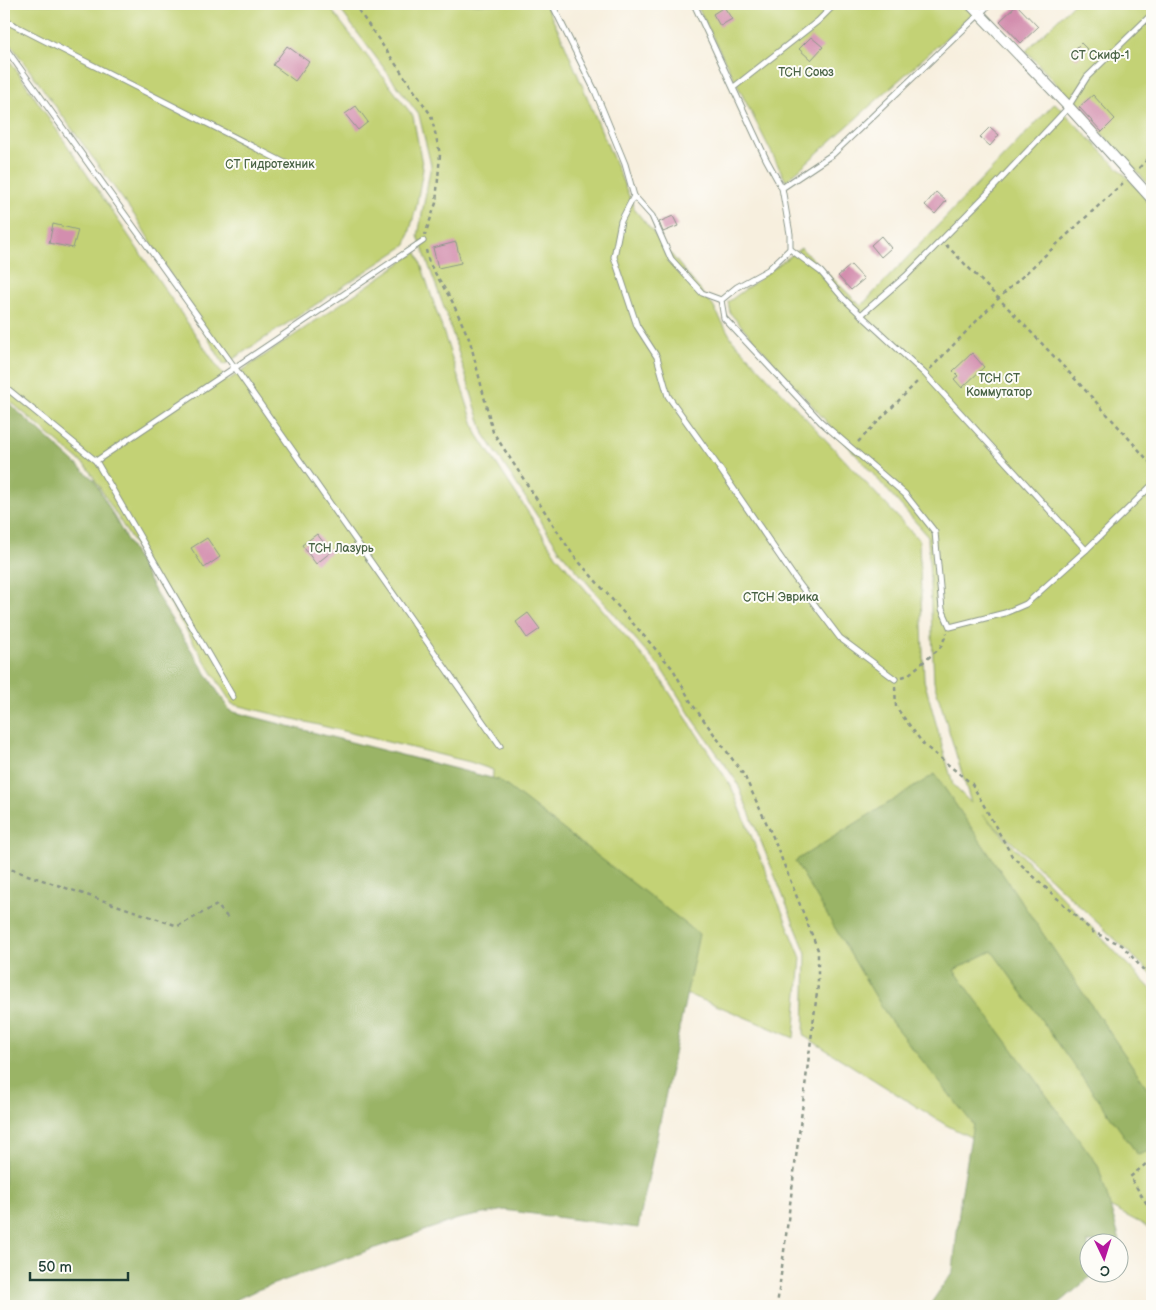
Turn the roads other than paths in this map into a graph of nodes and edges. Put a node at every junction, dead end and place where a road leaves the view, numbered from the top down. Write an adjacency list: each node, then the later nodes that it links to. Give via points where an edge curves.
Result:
1 (552, 4): 14 (lane, via 595,91 625,164)
2 (694, 4): 10 (lane)
3 (835, 4): 10 (lane)
4 (970, 4): 6 (street)
5 (990, 4): 6 (lane)
6 (980, 14): 11 (street); 13 (lane, via 833,154)
7 (1152, 14): 11 (lane, via 1087,77)
8 (4, 20): 12 (lane)
9 (4, 46): 20 (lane)
10 (734, 87): 13 (lane)
11 (1068, 106): 15 (street); 19 (lane, via 941,241)
12 (293, 167)
13 (782, 188): 17 (lane)
14 (634, 196): 18 (lane, via 652,216 671,259 702,292); 25 (lane, via 621,221 614,257 637,326 656,357 668,396 840,638)
15 (1152, 199)
16 (423, 241): 20 (lane)
17 (790, 249): 18 (lane, via 768,270); 19 (lane, via 821,272)
18 (721, 300): 24 (lane, via 724,318 821,422 906,494 936,532 942,609 950,627 1005,613 1026,604)
19 (861, 314): 24 (lane, via 925,374)
20 (235, 368): 22 (lane); 27 (lane)
21 (4, 386): 22 (lane)
22 (96, 461): 26 (lane)
23 (1152, 485): 24 (lane)
24 (1086, 550)
25 (894, 680)
26 (233, 697)
27 (500, 746)

